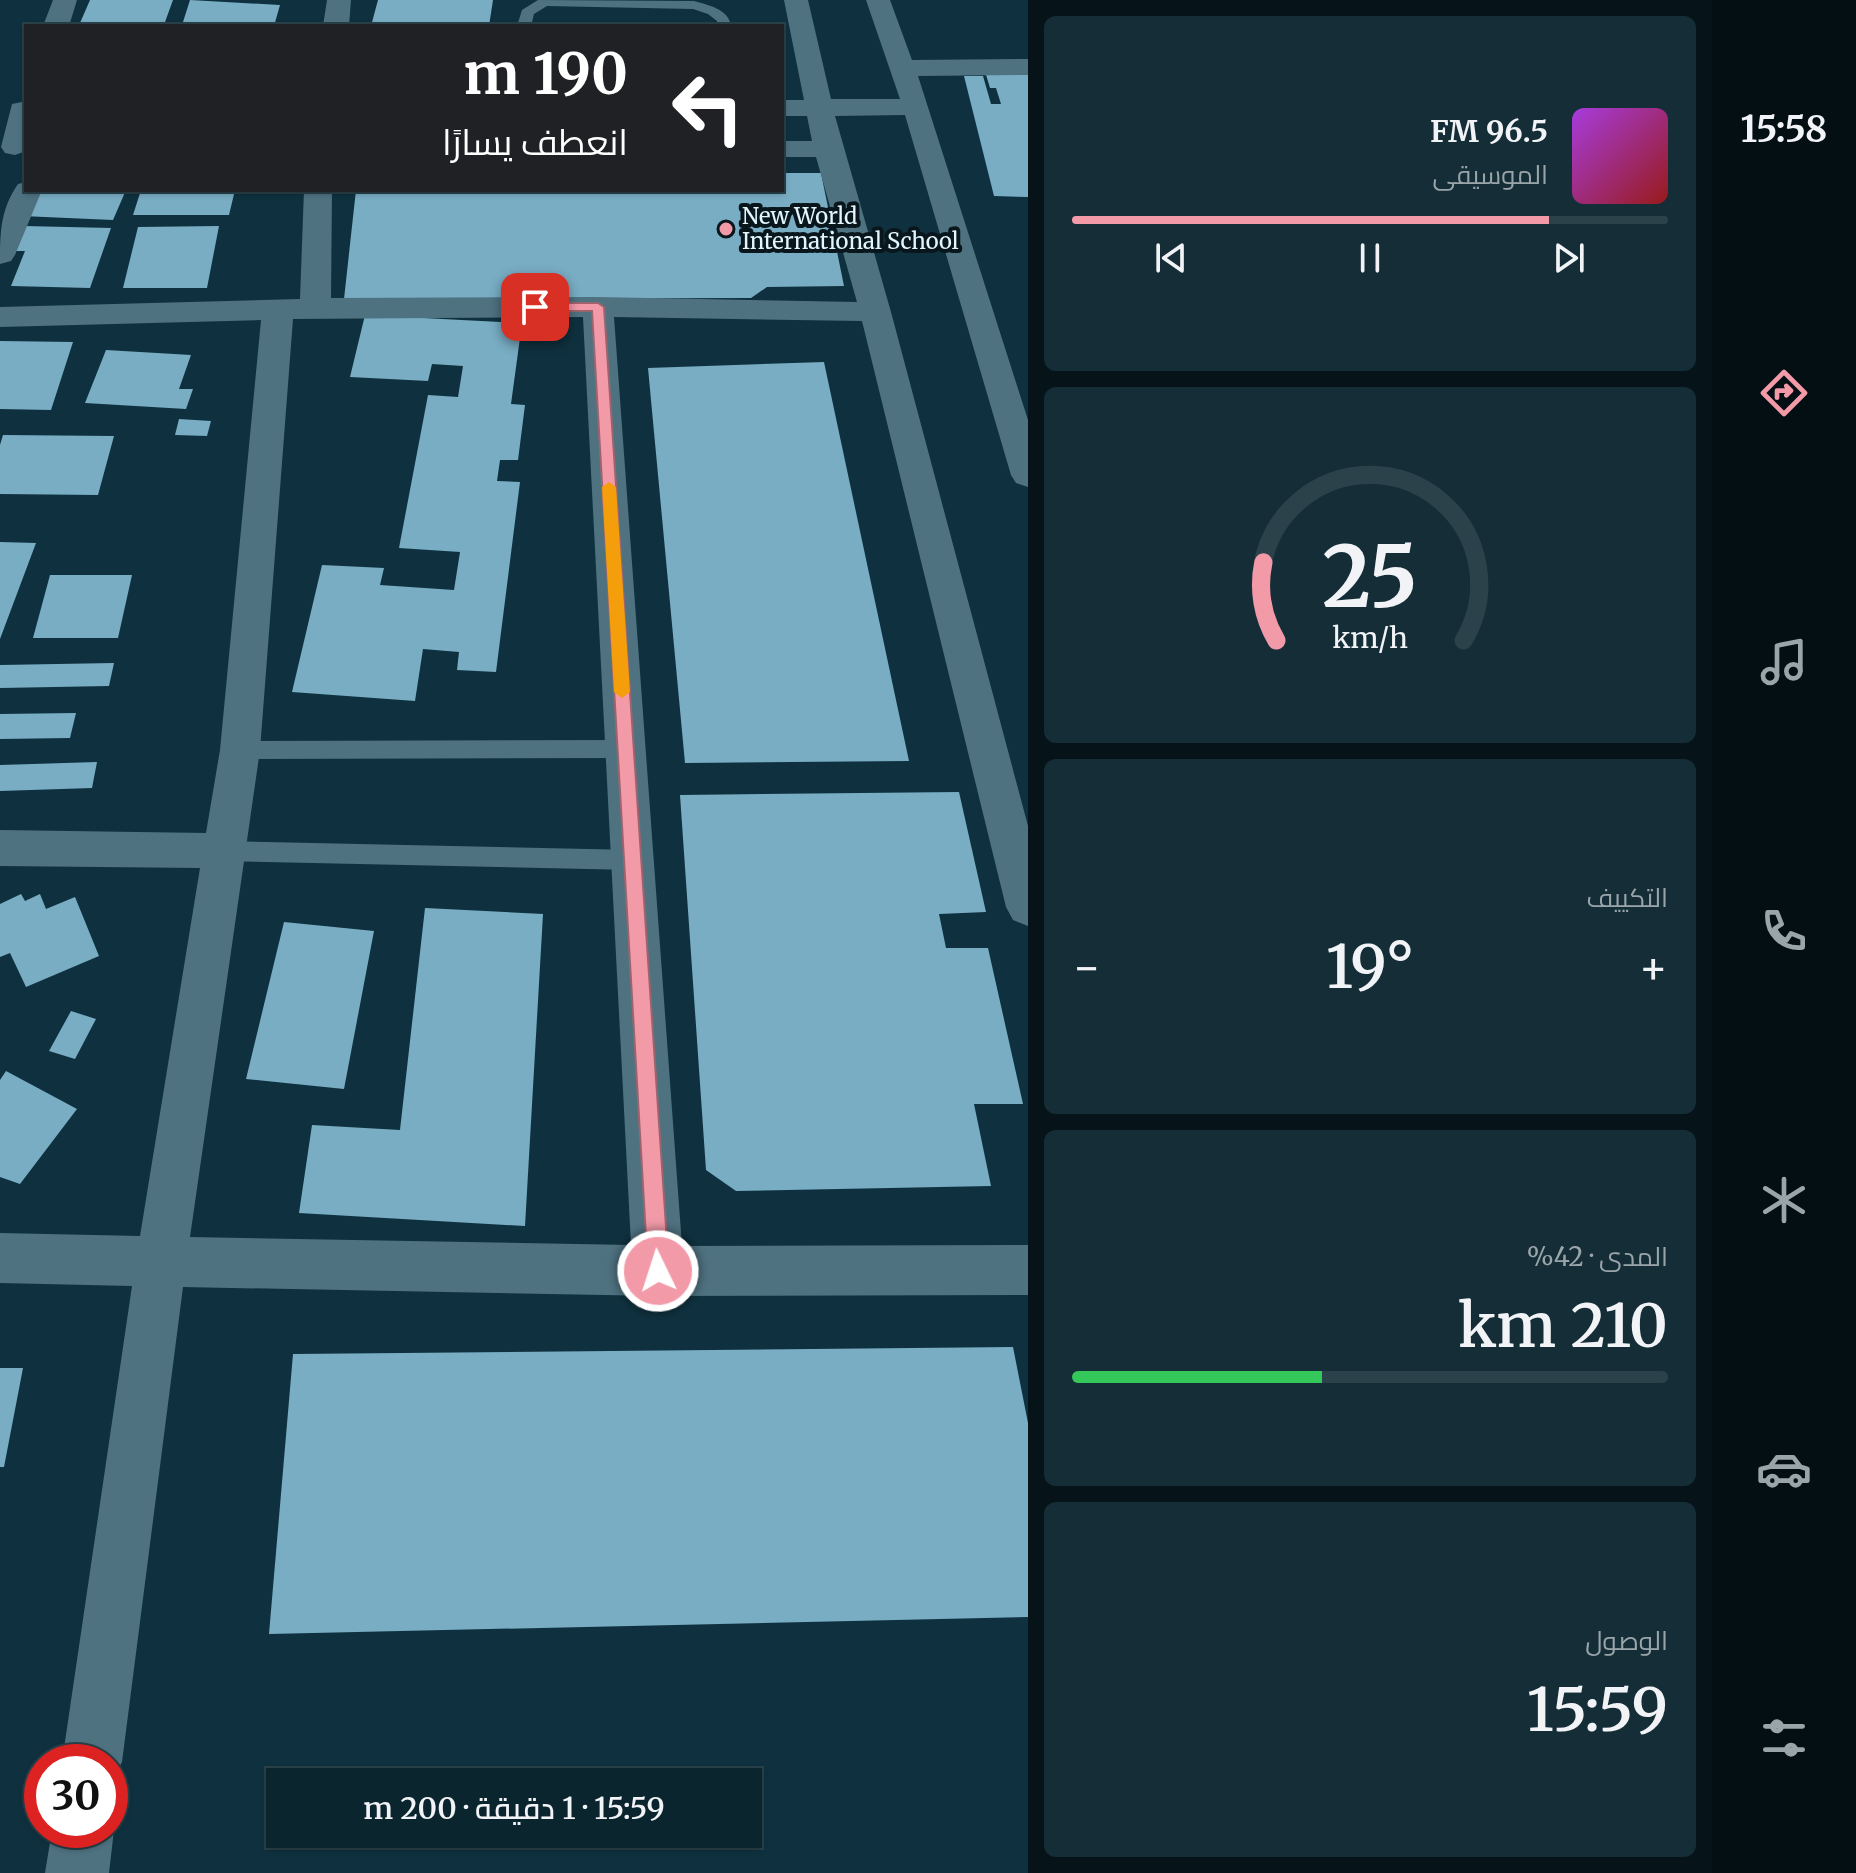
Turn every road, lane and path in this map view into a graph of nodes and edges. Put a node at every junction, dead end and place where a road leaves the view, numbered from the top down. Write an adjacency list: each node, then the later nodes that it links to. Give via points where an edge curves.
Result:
1 (65, 0): 5 (street)
2 (339, 0): 6 (street)
3 (796, 0): 11 (street)
4 (878, 0): 10 (street)
5 (57, 24)
6 (336, 24)
7 (524, 24): 8 (lane, via 531,6 546,2 694,5 713,11)
8 (724, 24)
9 (1028, 67): 10 (street)
10 (901, 68): 12 (street)
11 (821, 107): 12 (street); 13 (street); 17 (street)
12 (916, 107): 25 (street)
13 (784, 108)
14 (16, 110): 15 (street)
15 (14, 147)
16 (784, 149): 17 (street)
17 (828, 149): 23 (street)
18 (27, 192): 20 (street)
19 (318, 192): 22 (street)
20 (0, 255)
21 (598, 307): 22 (street); 23 (street); 26 (street)
22 (297, 309): 24 (street); 27 (street)
23 (875, 312): 31 (street)
24 (0, 317)
25 (1028, 475)
26 (626, 749): 27 (lane); 30 (street)
27 (240, 750): 29 (street)
28 (0, 848): 29 (street)
29 (222, 851): 30 (lane); 33 (street)
30 (633, 860): 35 (street)
31 (1028, 907)
32 (0, 1258): 33 (street)
33 (161, 1261): 35 (street); 36 (street)
34 (1028, 1270): 35 (street)
35 (658, 1271)
36 (94, 1744)
37 (80, 1848): 38 (street)
38 (77, 1873)

